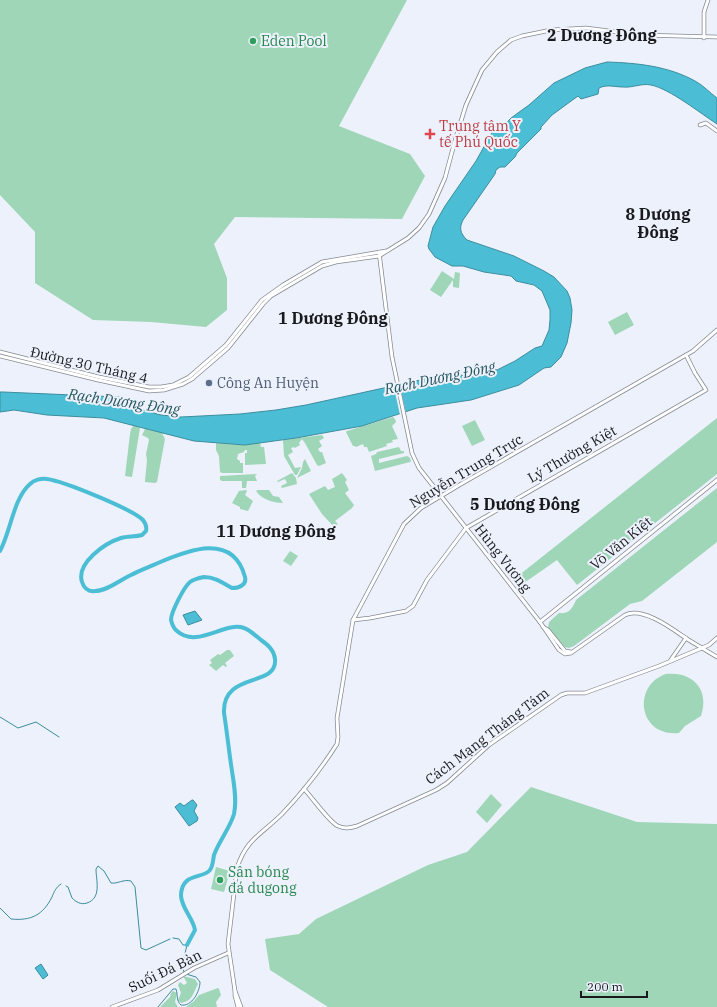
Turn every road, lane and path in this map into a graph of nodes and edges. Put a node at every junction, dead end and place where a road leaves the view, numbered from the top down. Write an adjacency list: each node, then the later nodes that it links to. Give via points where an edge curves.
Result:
1 (708, 0): 3 (main road, via 704,12)
2 (717, 37): 3 (main road, Đường 30 Tháng 4)
3 (704, 38): 6 (main road, Đường 30 Tháng 4, via 640,35 586,28 551,30 511,40 482,70 466,105 445,178 429,214 408,238)
4 (700, 125): 5 (main road, via 706,123)
5 (717, 131)
6 (379, 254): 11 (main road, Đường 30 Tháng 4, via 322,264 284,287 262,303 225,348 190,379 173,385 149,389); 13 (main road, Hùng Vương, via 386,322 404,419 419,468)
7 (717, 330): 9 (main road, Nguyễn Trung Trực)
8 (0, 352): 11 (main road, Đường 30 Tháng 4)
9 (686, 355): 13 (main road, Nguyễn Trung Trực); 14 (main road, Lý Thường Kiệt, via 706,390)
10 (0, 356): 11 (main road, Đường 30 Tháng 4)
11 (47, 366)
12 (717, 480): 16 (main road, Võ Văn Kiệt)
13 (442, 496): 14 (main road, Hùng Vương); 15 (main road, Nguyễn Trung Trực, via 419,510 404,524)
14 (466, 528): 15 (main road, Lý Thường Kiệt, via 427,580 413,606 402,612); 16 (main road, Hùng Vương)
15 (353, 620): 22 (main road, Nguyễn Trung Trực, via 337,718 338,741)
16 (540, 622): 17 (main road, Hùng Vương, via 565,651 574,651 625,615 632,613 661,622)
17 (686, 638): 19 (main road, Hùng Vương); 21 (main road)
18 (717, 638): 19 (main road, Cách Mạng Tháng Tám)
19 (701, 648): 20 (main road, Hùng Vương); 21 (main road, Cách Mạng Tháng Tám)
20 (717, 657)
21 (670, 661): 22 (main road, Cách Mạng Tháng Tám, via 585,693 560,695 489,745 436,790 357,826 339,826)
22 (304, 789): 23 (main road, Nguyễn Trung Trực, via 281,815 250,841 240,856)
23 (228, 953): 24 (main road, Nguyễn Trung Trực); 25 (main road, Suối Đá Bàn, via 194,968 154,992)
24 (236, 991): 26 (main road, Nguyễn Trung Trực); 27 (main road, Nguyễn Trung Trực)
25 (112, 1007)
26 (238, 1007)
27 (241, 1007)

